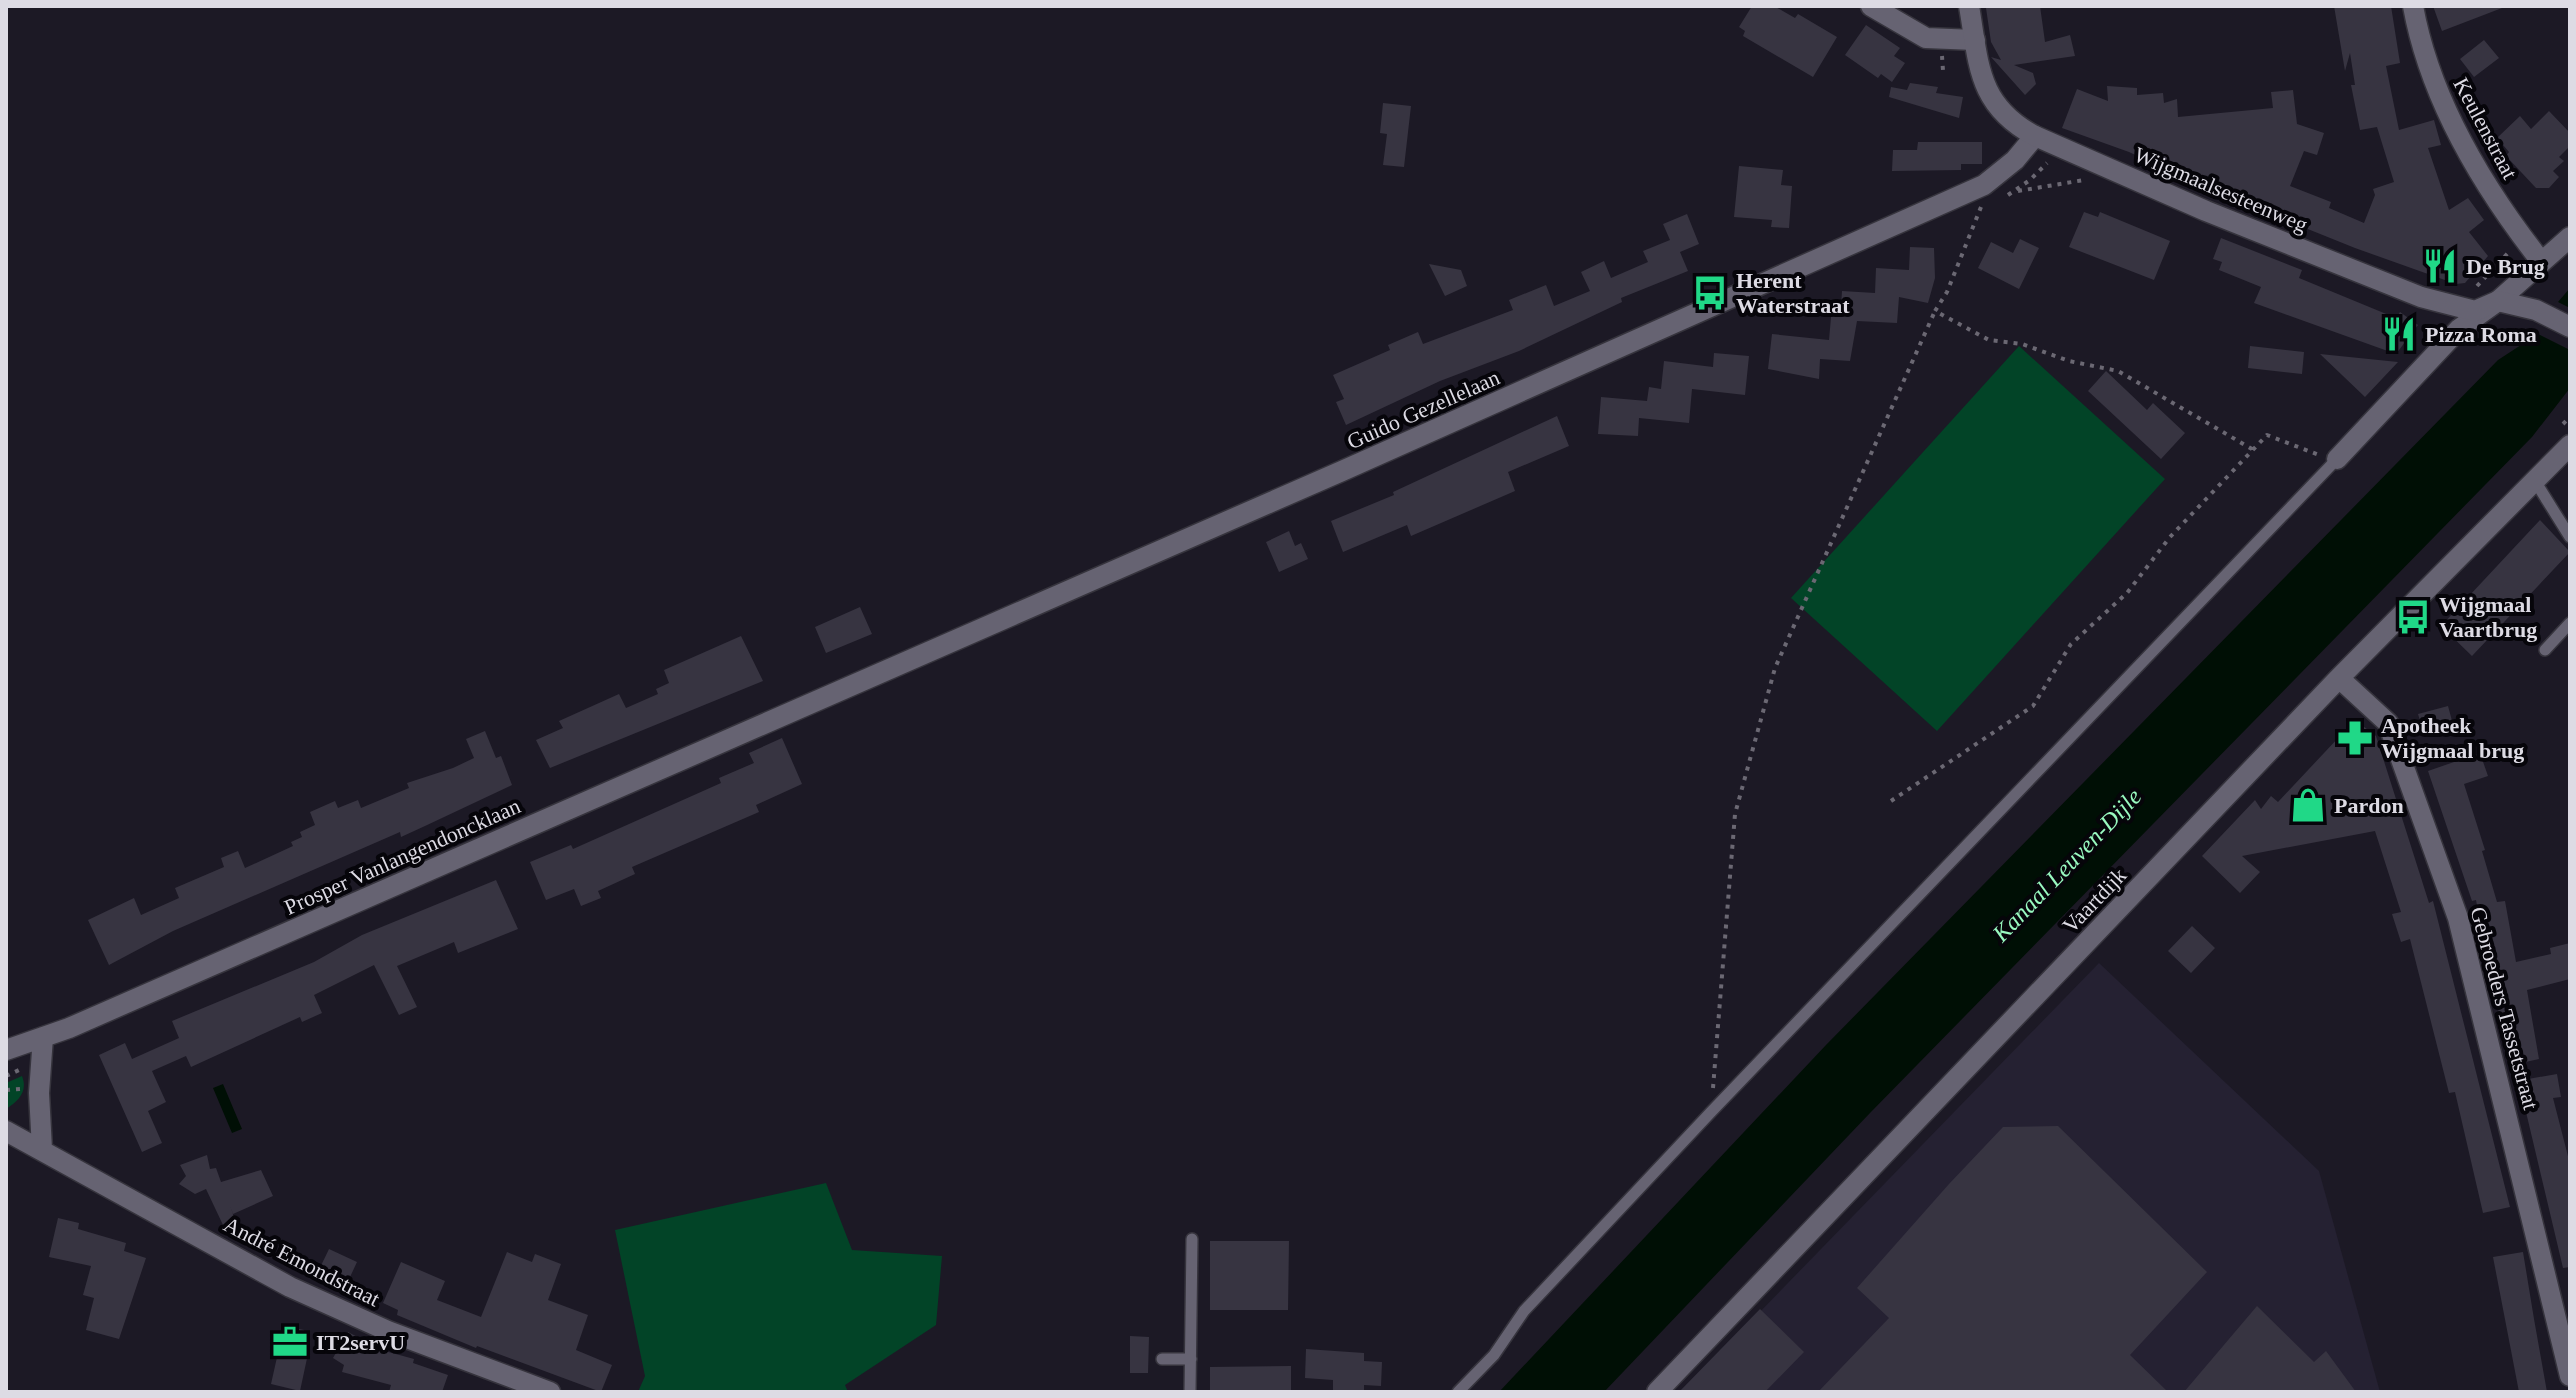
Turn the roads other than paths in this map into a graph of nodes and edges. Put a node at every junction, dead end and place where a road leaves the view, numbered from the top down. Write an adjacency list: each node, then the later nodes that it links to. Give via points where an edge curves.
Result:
1 (1871, 6): 4 (street, via 1926,38)
2 (1969, 6): 4 (street, Wijgmaalsesteenweg)
3 (2413, 6): 7 (street, Keulenstraat, via 2432,74 2459,137)
4 (1975, 40): 5 (street, Wijgmaalsesteenweg, via 1983,86 2017,126)
5 (2035, 136): 8 (street, Wijgmaalsesteenweg, via 2421,297 2475,311); 17 (street, Guido Gezellelaan, via 1984,185)
6 (2570, 237): 7 (street)
7 (2540, 260): 8 (street)
8 (2498, 301): 9 (street, Wijgmaalsesteenweg, via 2536,310); 11 (street, via 2459,329)
9 (2570, 327)
10 (2570, 445): 12 (street, Vaartdijk)
11 (2337, 459): 28 (lane, via 1711,1112 1524,1311 1494,1355)
12 (2535, 481): 13 (lane); 16 (street, Vaartdijk)
13 (2570, 537)
14 (2570, 623): 15 (lane)
15 (2545, 650)
16 (2339, 678): 25 (street, Gebroeders Tassetstraat, via 2388,723 2458,918); 29 (street, Vaartdijk)
17 (815, 702): 18 (street, Prosper Vanlangendoncklaan)
18 (43, 1037): 19 (street, Prosper Vanlangendoncklaan); 21 (street)
19 (6, 1050)
20 (6, 1131): 21 (street, André Emondstraat)
21 (42, 1149): 26 (street, André Emondstraat, via 290,1287 388,1331)
22 (1192, 1239): 24 (lane)
23 (1162, 1359): 24 (lane)
24 (1191, 1359): 27 (lane)
25 (2570, 1376)
26 (550, 1392)
27 (1190, 1392)
28 (1458, 1392)
29 (1657, 1392)

